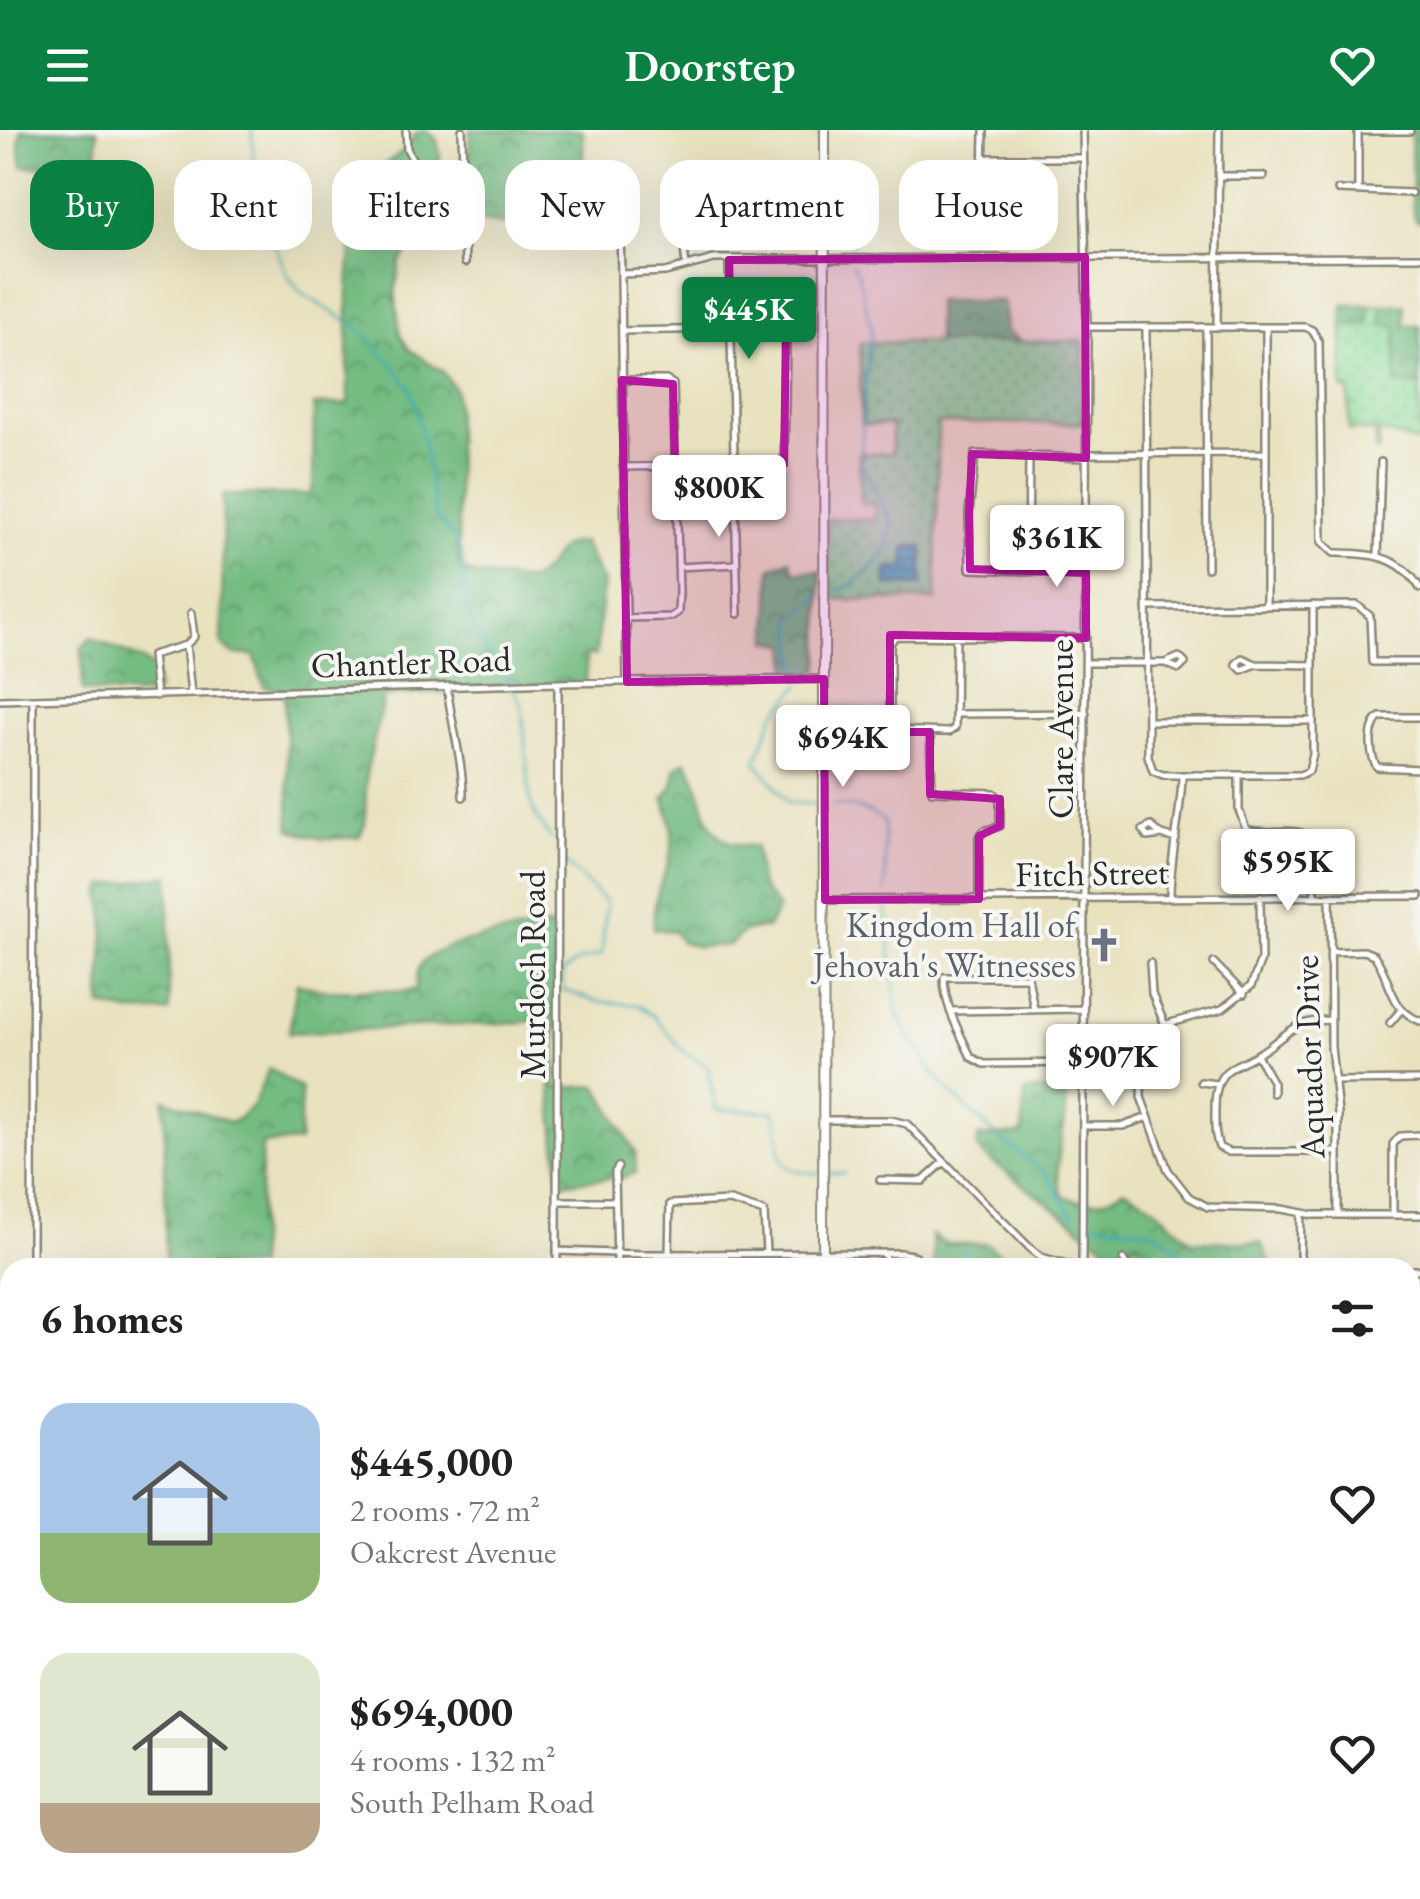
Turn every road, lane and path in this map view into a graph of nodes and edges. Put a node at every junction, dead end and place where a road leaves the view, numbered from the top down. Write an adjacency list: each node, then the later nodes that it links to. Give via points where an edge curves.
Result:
1 (406, 130): 11 (street)
2 (462, 130): 24 (street)
3 (825, 130): 22 (main road)
4 (984, 130): 9 (street)
5 (1082, 130): 10 (street, Clare Avenue)
6 (1218, 130): 12 (street)
7 (1358, 130): 8 (street); 15 (street)
8 (1410, 130)
9 (984, 158): 10 (street)
10 (1082, 158): 19 (street, Clare Avenue)
11 (413, 160)
12 (1218, 176): 13 (street); 20 (street)
13 (1264, 176)
14 (1338, 190): 15 (street)
15 (1358, 190): 16 (street)
16 (1411, 193)
17 (621, 250): 26 (street)
18 (684, 250): 25 (street)
19 (1085, 257): 20 (street); 22 (street); 27 (street, Clare Avenue)
20 (1218, 257): 21 (street); 30 (street)
21 (1420, 257)
22 (825, 259): 23 (street); 66 (main road)
23 (729, 260): 25 (street); 32 (street)
24 (465, 263)
25 (686, 266): 26 (street)
26 (621, 274): 33 (street)
27 (1086, 327): 28 (street); 39 (street, Clare Avenue)
28 (1146, 327): 29 (street); 37 (street)
29 (1206, 327): 30 (street); 35 (street)
30 (1217, 327): 31 (street)
31 (1266, 327): 36 (street); 44 (street, via 1305,327 1319,342 1322,542 1334,553)
32 (730, 328): 33 (street); 41 (street); 41 (street, via 779,328 786,343 784,464)
33 (622, 331): 34 (street)
34 (622, 380): 42 (street); 43 (street, via 674,384)
35 (1206, 453): 36 (street); 37 (street); 47 (street)
36 (1266, 453): 52 (street)
37 (1146, 454): 39 (street); 51 (street)
38 (1028, 455): 39 (street); 48 (street); 48 (street, via 975,454 969,514 970,569)
39 (1086, 456): 49 (street, Clare Avenue)
40 (1380, 462): 44 (street)
41 (736, 465): 43 (street); 45 (street)
42 (623, 467): 43 (street); 56 (street)
43 (676, 467): 46 (street)
44 (1378, 556): 50 (street, via 1406,570)
45 (737, 564): 46 (street); 55 (street)
46 (678, 567): 56 (street, via 675,614)
47 (1207, 568)
48 (1028, 572): 49 (street)
49 (1086, 572): 58 (street, Clare Avenue)
50 (1420, 588)
51 (1147, 606): 52 (street); 62 (street)
52 (1266, 606): 53 (street)
53 (1313, 606): 60 (street, via 1366,610 1374,664); 65 (street)
54 (190, 614): 59 (street, via 194,637)
55 (738, 614)
56 (625, 618): 67 (street)
57 (956, 635): 58 (street); 75 (street); 79 (street, via 893,635 890,642 891,731)
58 (1086, 638): 61 (street, Clare Avenue)
59 (186, 645): 70 (street); 71 (street, via 152,654)
60 (1420, 662)
61 (1086, 663): 62 (street); 74 (street, Clare Avenue)
62 (1148, 663): 63 (street); 77 (street)
63 (1166, 663)
64 (1256, 664): 65 (street)
65 (1314, 664): 78 (street)
66 (824, 679): 67 (street, Chantler Road); 93 (main road)
67 (627, 682): 68 (street, Chantler Road)
68 (558, 683): 69 (street, Chantler Road); 121 (street, Murdoch Road)
69 (446, 686): 70 (street, Chantler Road); 83 (street)
70 (191, 694): 71 (street, Chantler Road)
71 (156, 696): 73 (street, Chantler Road)
72 (0, 700): 73 (street, Chantler Road)
73 (33, 700): 133 (street)
74 (1086, 713): 75 (street); 92 (street, Clare Avenue)
75 (957, 714): 79 (street, via 955,731)
76 (1420, 717): 80 (street, via 1380,718 1372,726 1376,766)
77 (1148, 721): 78 (street); 81 (street, via 1151,769)
78 (1314, 721): 82 (street, via 1309,771)
79 (930, 732): 91 (street, via 932,791 999,794 1000,828 980,836)
80 (1420, 769)
81 (1182, 775): 82 (street); 85 (street)
82 (1240, 776): 87 (street, via 1246,829 1312,837)
83 (464, 797)
84 (1162, 836): 85 (street)
85 (1176, 839): 90 (street)
86 (1260, 896): 87 (street, Fitch Street); 90 (street, Fitch Street); 97 (street, via 1260,967)
87 (1315, 896): 88 (street, Fitch Street)
88 (1330, 896): 89 (street, Fitch Street); 94 (street, Aquador Drive)
89 (1420, 896)
90 (1170, 897): 92 (street, Fitch Street)
91 (979, 898): 92 (street, Fitch Street); 93 (street, Fitch Street)
92 (1085, 898): 98 (street, Clare Avenue)
93 (824, 900): 114 (main road)
94 (1330, 952): 100 (street, via 1374,955); 102 (street, Aquador Drive)
95 (1150, 963): 105 (street, via 1152,994)
96 (1214, 963): 97 (street)
97 (1244, 994): 105 (street, via 1222,1009)
98 (1082, 1009): 99 (street); 107 (street, Clare Avenue)
99 (1034, 1010): 101 (street); 101 (street, via 1028,976 944,977)
100 (1402, 1010): 103 (street); 104 (street)
101 (950, 1012): 107 (street, via 971,1057 984,1064)
102 (1330, 1020): 106 (street, via 1296,1025); 109 (street, Aquador Drive)
103 (1420, 1022)
104 (1390, 1024)
105 (1165, 1025): 113 (street, via 1149,1039 1141,1061)
106 (1257, 1055): 111 (street, via 1228,1069); 112 (street)
107 (1083, 1063): 115 (street, Clare Avenue)
108 (1420, 1080): 109 (street)
109 (1334, 1081): 117 (street, Aquador Drive)
110 (1201, 1082): 111 (street)
111 (1217, 1084): 117 (street, via 1215,1139 1224,1151)
112 (1274, 1093)
113 (1148, 1117): 115 (street, via 1123,1126); 123 (street, via 1167,1168 1193,1200 1214,1208)
114 (823, 1120): 118 (street, via 899,1120); 129 (main road)
115 (1085, 1126): 140 (street, Clare Avenue)
116 (1420, 1135): 125 (street, via 1402,1135 1393,1144)
117 (1338, 1152): 124 (street, Aquador Drive)
118 (944, 1162): 120 (street, via 922,1181); 139 (street)
119 (618, 1167): 122 (street)
120 (880, 1180)
121 (557, 1201): 122 (street); 127 (street, Murdoch Road)
122 (615, 1202): 128 (street)
123 (1302, 1214): 124 (street); 141 (street)
124 (1338, 1215): 125 (street)
125 (1392, 1216): 126 (street)
126 (1420, 1216)
127 (557, 1251): 128 (street); 134 (street, Murdoch Road)
128 (616, 1252): 130 (street); 135 (street)
129 (823, 1253): 131 (street); 136 (main road); 138 (street)
130 (669, 1254): 131 (street); 131 (street, via 670,1204 730,1201 764,1212)
131 (766, 1254)
132 (885, 1255): 137 (street)
133 (32, 1258)
134 (557, 1258)
135 (616, 1258)
136 (823, 1258)
137 (885, 1258)
138 (918, 1258)
139 (1045, 1258)
140 (1082, 1258)
141 (1301, 1258)

